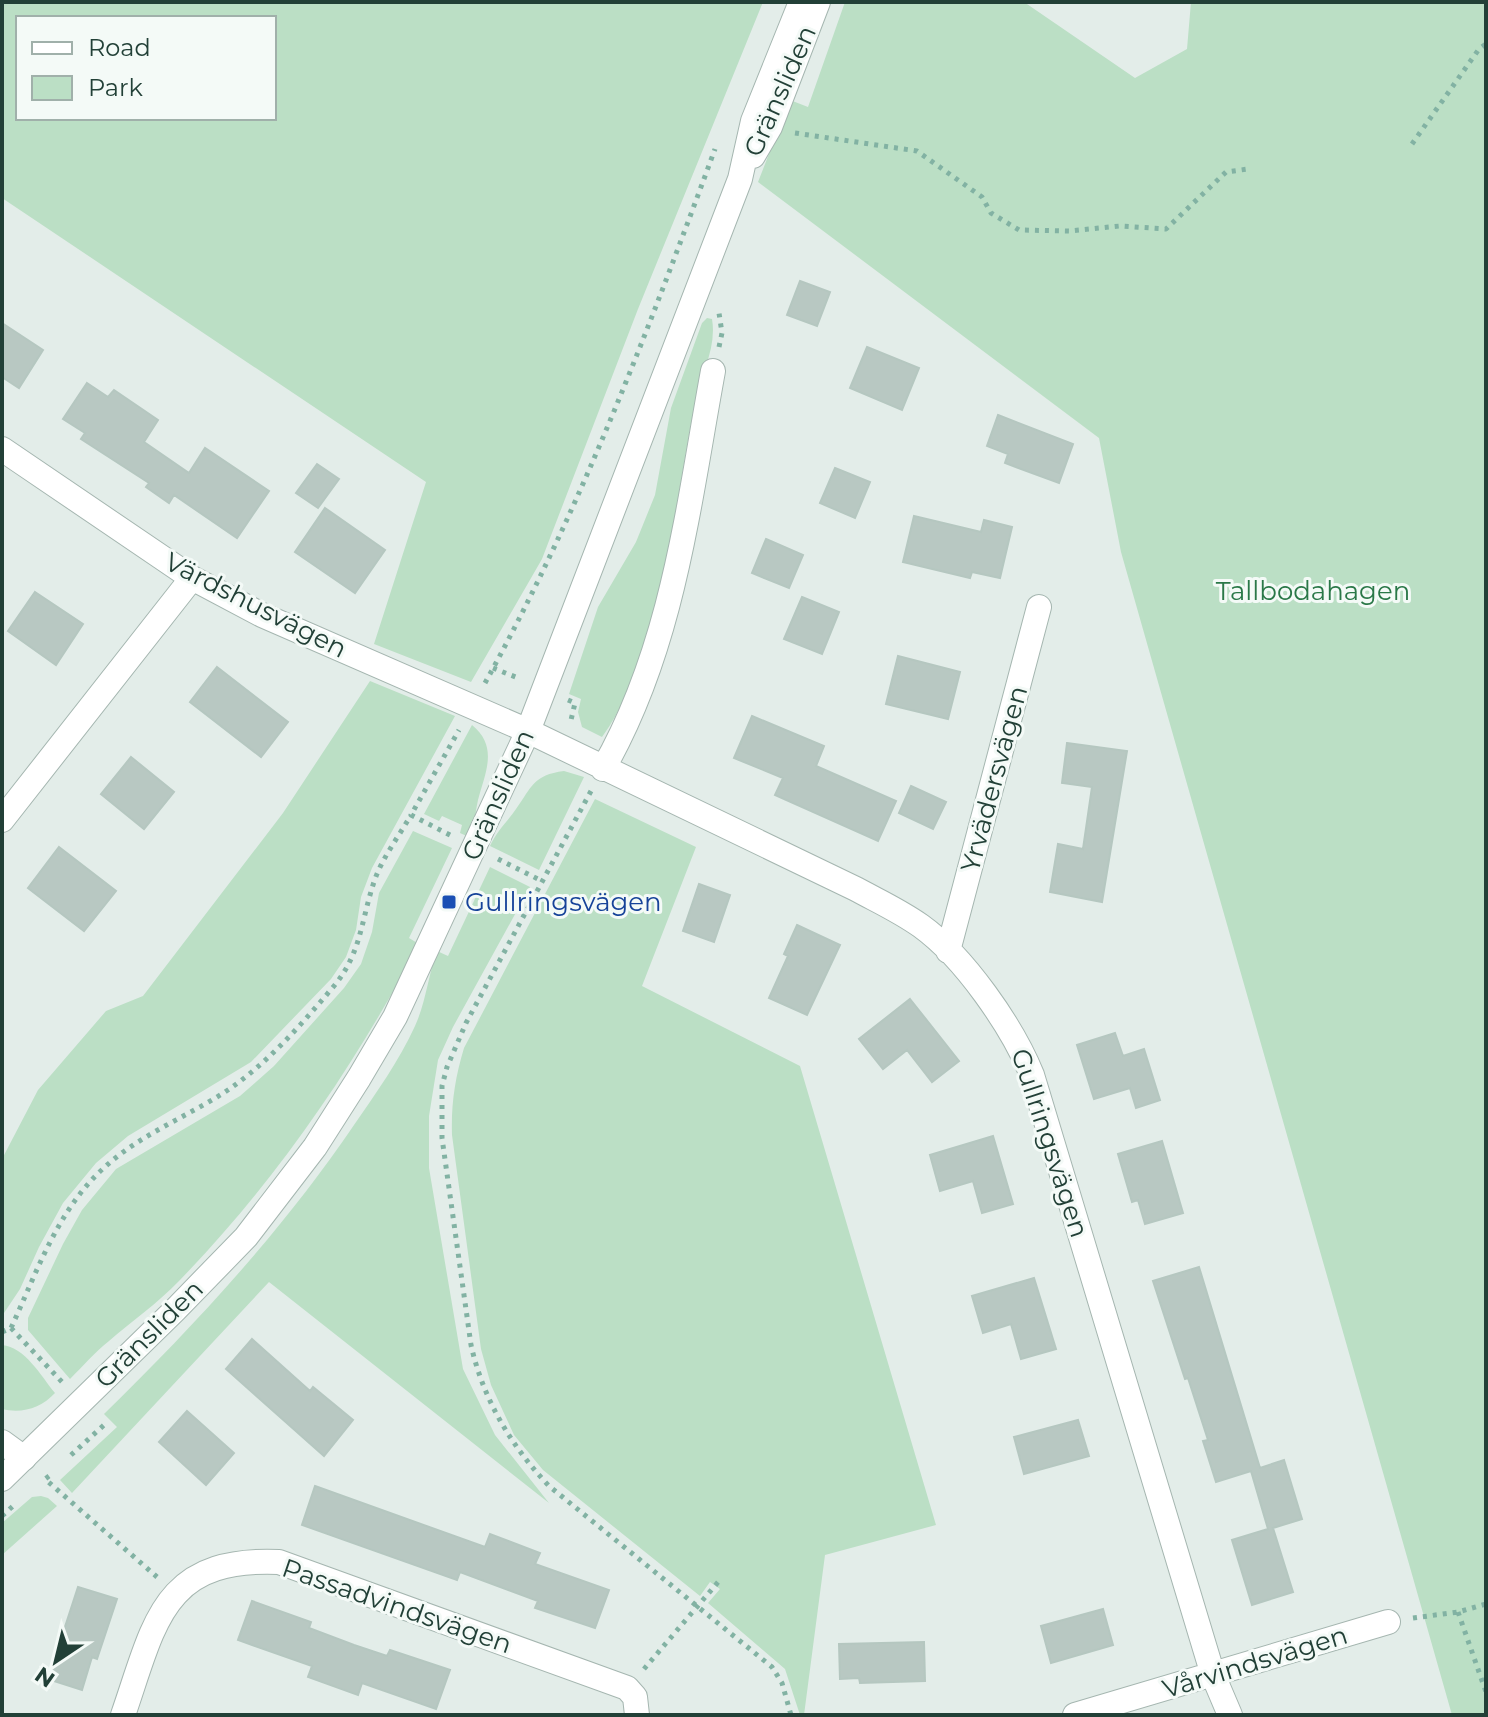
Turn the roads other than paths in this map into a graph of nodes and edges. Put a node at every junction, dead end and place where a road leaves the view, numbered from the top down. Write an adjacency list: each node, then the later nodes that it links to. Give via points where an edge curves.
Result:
1 (801, 2): 3 (street, Gränsliden, via 753,121)
2 (818, 2): 3 (street, Gränsliden, via 770,127)
3 (740, 179): 8 (street, Gränsliden)
4 (713, 371): 9 (street, via 674,585 655,654)
5 (2, 449): 6 (street, Värdshusvägen)
6 (192, 578): 8 (street, Värdshusvägen, via 262,615); 10 (street)
7 (1039, 607): 11 (street, Yrvädersvägen)
8 (528, 731): 9 (street, Gullringsvägen); 13 (street, Gränsliden, via 395,1017 315,1147 246,1237)
9 (603, 769): 11 (street, Gullringsvägen, via 896,910)
10 (2, 820)
11 (948, 951): 16 (street, Gullringsvägen, via 1007,1025 1032,1075)
12 (2, 1442): 13 (street)
13 (24, 1458): 14 (street, Gränsliden)
14 (2, 1479)
15 (1388, 1622): 16 (street, Vårvindsvägen)
16 (1213, 1675): 19 (street, Vårvindsvägen); 20 (street, Gullringsvägen)
17 (123, 1715): 18 (street, Passadvindsvägen, via 164,1607 202,1573 246,1561 279,1562 627,1688 635,1697)
18 (637, 1715)
19 (1075, 1715)
20 (1230, 1715)

